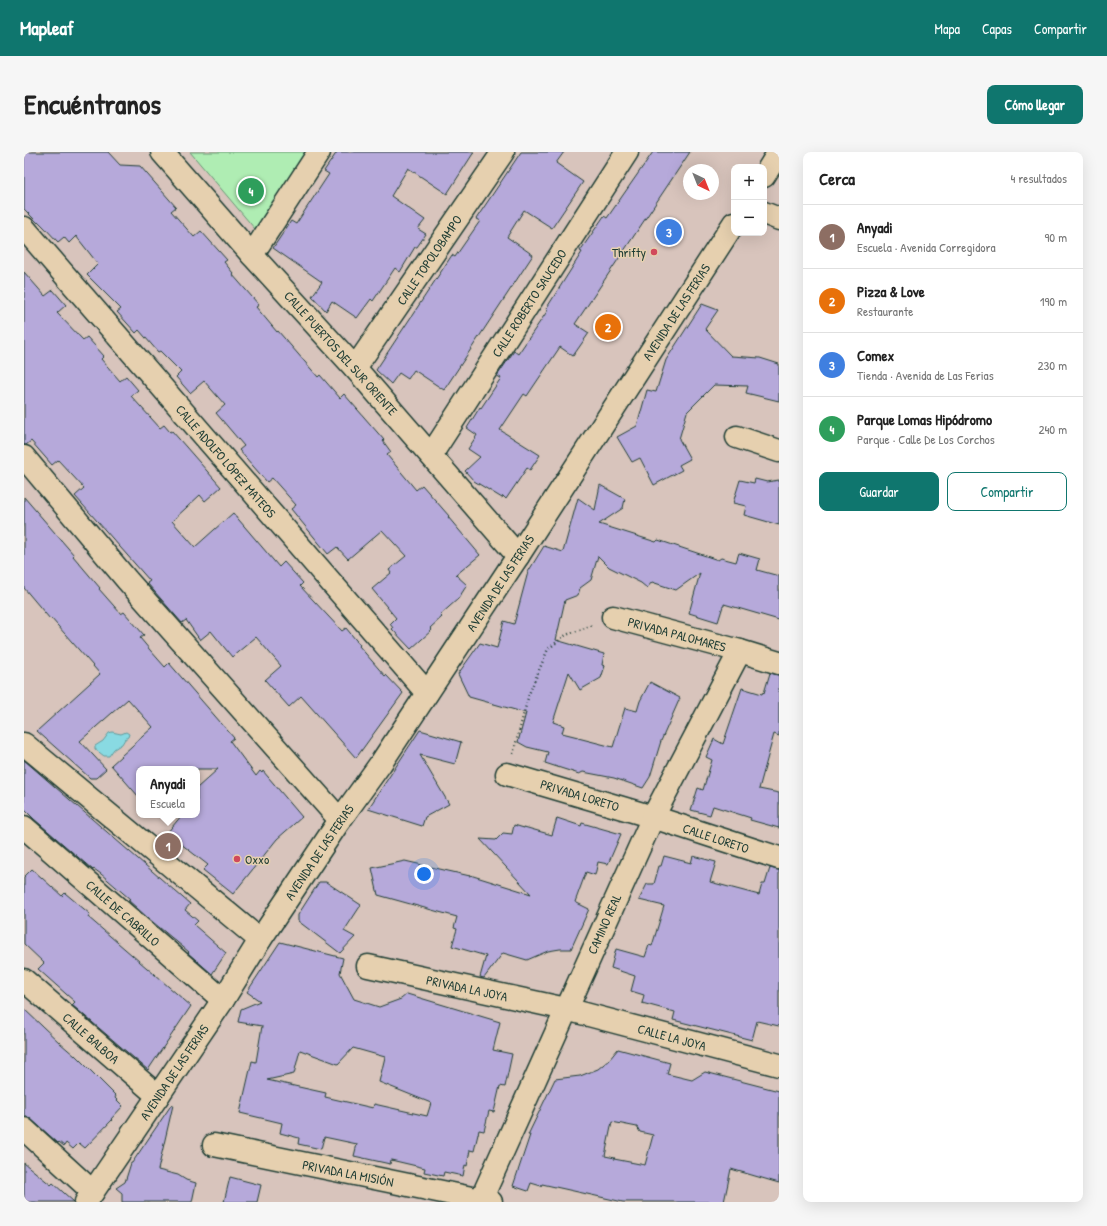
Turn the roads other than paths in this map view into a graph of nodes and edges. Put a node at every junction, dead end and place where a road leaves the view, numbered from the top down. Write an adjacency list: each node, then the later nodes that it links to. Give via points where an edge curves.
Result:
1 (162, 152): 11 (street, CALLE PUERTOS DEL SUR ORIENTE)
2 (319, 152): 11 (street)
3 (503, 152): 12 (street, CALLE TOPOLOBAMPO)
4 (627, 152): 15 (street, CALLE ROBERTO SAUCEDO)
5 (779, 152): 6 (street)
6 (767, 171)
7 (767, 215): 8 (street)
8 (779, 219)
9 (731, 227): 17 (street, AVENIDA DE LAS FERIAS)
10 (24, 228): 21 (street, CALLE ADOLFO LÓPEZ MATEOS)
11 (252, 255): 12 (street, CALLE PUERTOS DEL SUR ORIENTE)
12 (355, 368): 15 (street, CALLE PUERTOS DEL SUR ORIENTE)
13 (737, 437): 14 (street)
14 (779, 451)
15 (431, 455): 17 (street, CALLE PUERTOS DEL SUR ORIENTE)
16 (24, 457): 25 (street, via 127,580)
17 (518, 556): 21 (street, AVENIDA DE LAS FERIAS)
18 (614, 617): 19 (street, PRIVADA PALOMARES)
19 (740, 651): 20 (street, PRIVADA PALOMARES); 24 (street, CAMINO REAL)
20 (779, 663)
21 (427, 693): 25 (street, AVENIDA DE LAS FERIAS)
22 (24, 744): 28 (street)
23 (507, 774): 24 (street, PRIVADA LORETO)
24 (653, 817): 27 (street, CALLE LORETO); 32 (street, CAMINO REAL)
25 (340, 820): 28 (street, AVENIDA DE LAS FERIAS)
26 (24, 826): 31 (street, CALLE DE CABRILLO)
27 (779, 858)
28 (260, 940): 31 (street, AVENIDA DE LAS FERIAS)
29 (368, 966): 32 (street, PRIVADA LA JOYA)
30 (24, 980): 34 (street, CALLE BALBOA)
31 (222, 1000): 34 (street, AVENIDA DE LAS FERIAS)
32 (566, 1009): 33 (street, CALLE LA JOYA); 38 (street, CAMINO REAL)
33 (779, 1065)
34 (158, 1096): 37 (street, AVENIDA DE LAS FERIAS)
35 (24, 1129): 37 (street)
36 (214, 1146): 38 (street, PRIVADA LA MISIÓN)
37 (90, 1197)
38 (484, 1201)

